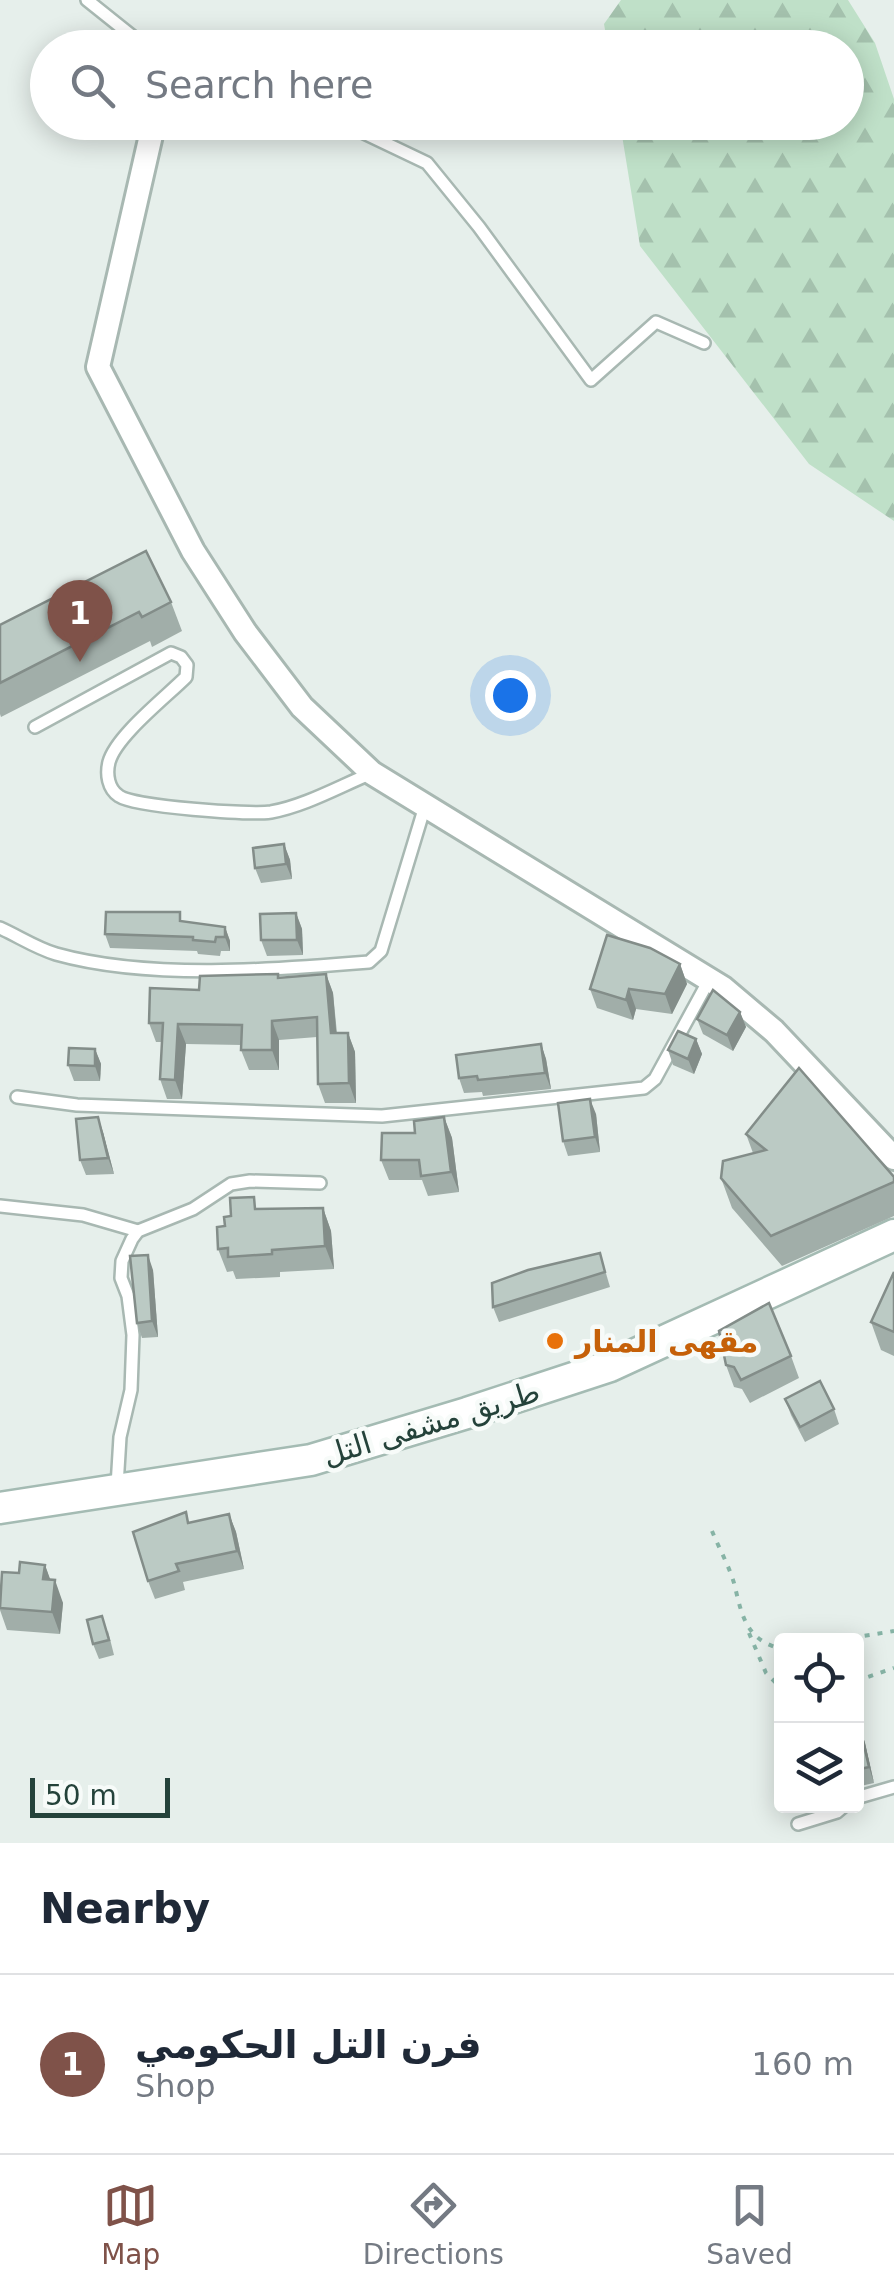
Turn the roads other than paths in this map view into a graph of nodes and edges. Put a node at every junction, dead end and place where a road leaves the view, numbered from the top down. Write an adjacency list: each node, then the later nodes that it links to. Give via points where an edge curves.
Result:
1 (87, 0): 2 (lane)
2 (124, 30)
3 (150, 140): 7 (street, via 98,367 193,551 245,632 302,707)
4 (379, 140): 5 (lane, via 428,163 591,380 656,322)
5 (704, 342)
6 (35, 727): 7 (lane, via 171,653 187,665 186,677 109,760 107,776 122,798 268,813)
7 (372, 773): 8 (street)
8 (425, 806): 9 (lane, via 381,951 369,962 186,970 92,962); 10 (street)
9 (0, 928)
10 (709, 980): 11 (lane, via 644,1088 382,1116 76,1105); 12 (street, via 774,1031)
11 (17, 1096)
12 (894, 1158)
13 (320, 1182): 15 (lane, via 232,1184)
14 (0, 1206): 15 (lane, via 82,1215)
15 (138, 1231): 17 (lane, via 122,1261 133,1334)
16 (894, 1235): 17 (street, طريق مشفى التل, via 592,1372 310,1460)
17 (117, 1491): 18 (street, طريق مشفى التل)
18 (0, 1508)
19 (894, 1787): 20 (lane)
20 (864, 1796)
21 (835, 1813): 22 (lane)
22 (798, 1824)

